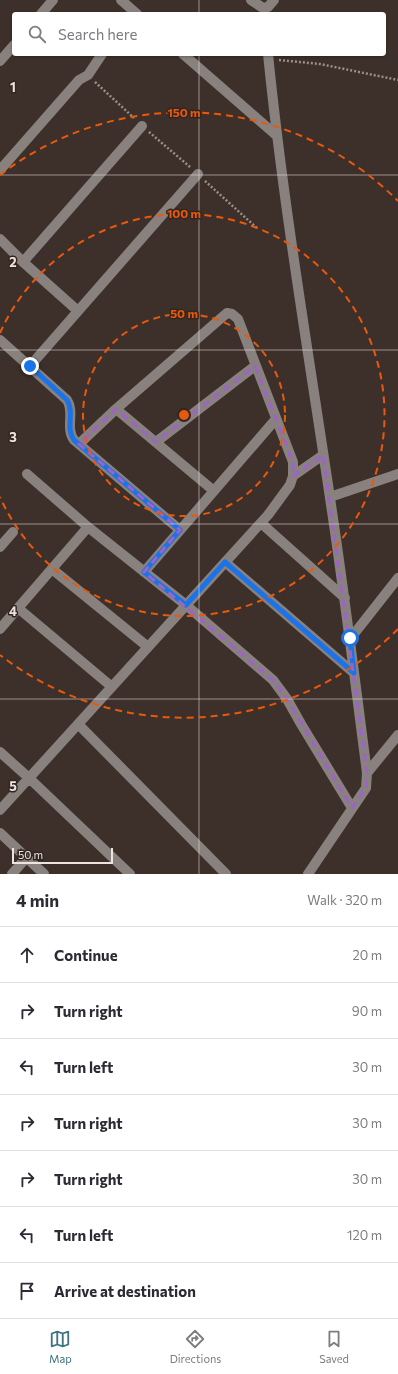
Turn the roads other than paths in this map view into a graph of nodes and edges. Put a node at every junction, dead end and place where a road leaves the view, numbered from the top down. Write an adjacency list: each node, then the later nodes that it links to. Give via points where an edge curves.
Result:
1 (53, 0): 6 (street)
2 (121, 0): 7 (street)
3 (251, 0): 5 (street)
4 (274, 0): 5 (street)
5 (263, 11)
6 (43, 12)
7 (132, 12)
8 (12, 47): 12 (street)
9 (101, 56): 15 (street, via 88,75 79,80)
10 (185, 56): 14 (street)
11 (268, 57): 14 (street)
12 (0, 61)
13 (142, 126): 18 (street)
14 (276, 135): 27 (street)
15 (0, 170)
16 (198, 174): 19 (street)
17 (0, 239): 18 (street)
18 (24, 262): 19 (street)
19 (78, 311): 21 (street)
20 (0, 340): 21 (street)
21 (30, 366): 26 (street, via 70,404 71,437)
22 (255, 366): 23 (street, via 238,319 227,313); 24 (street); 25 (street)
23 (116, 409): 25 (street); 26 (street)
24 (276, 419): 30 (street, via 293,462); 31 (street)
25 (156, 442): 31 (street)
26 (79, 444): 35 (street)
27 (323, 456): 30 (street); 32 (street)
28 (27, 474): 34 (street)
29 (398, 474): 32 (street)
30 (293, 476): 33 (street, via 290,485)
31 (214, 491): 35 (street)
32 (330, 498): 42 (street)
33 (261, 523): 38 (street); 42 (street)
34 (88, 527): 39 (street); 40 (street)
35 (180, 530): 40 (street)
36 (13, 532): 37 (street)
37 (0, 547)
38 (225, 562): 43 (street); 48 (street)
39 (52, 568): 44 (street); 47 (street)
40 (144, 572): 43 (street)
41 (398, 578): 46 (street)
42 (344, 598): 46 (street)
43 (186, 605): 47 (street); 55 (street, via 273,680)
44 (18, 608): 45 (street); 49 (street)
45 (0, 629)
46 (350, 638): 48 (street)
47 (148, 647): 49 (street)
48 (354, 673): 53 (street)
49 (112, 687): 50 (street)
50 (78, 724): 54 (street); 63 (street)
51 (398, 735): 53 (street)
52 (0, 752): 54 (street)
53 (367, 773): 55 (street, via 366,788)
54 (29, 778): 56 (street); 62 (street)
55 (352, 808): 59 (street)
56 (0, 810)
57 (0, 833): 58 (street)
58 (26, 858): 60 (street); 61 (street)
59 (312, 873)
60 (12, 874)
61 (44, 874)
62 (130, 874)
63 (226, 874)

